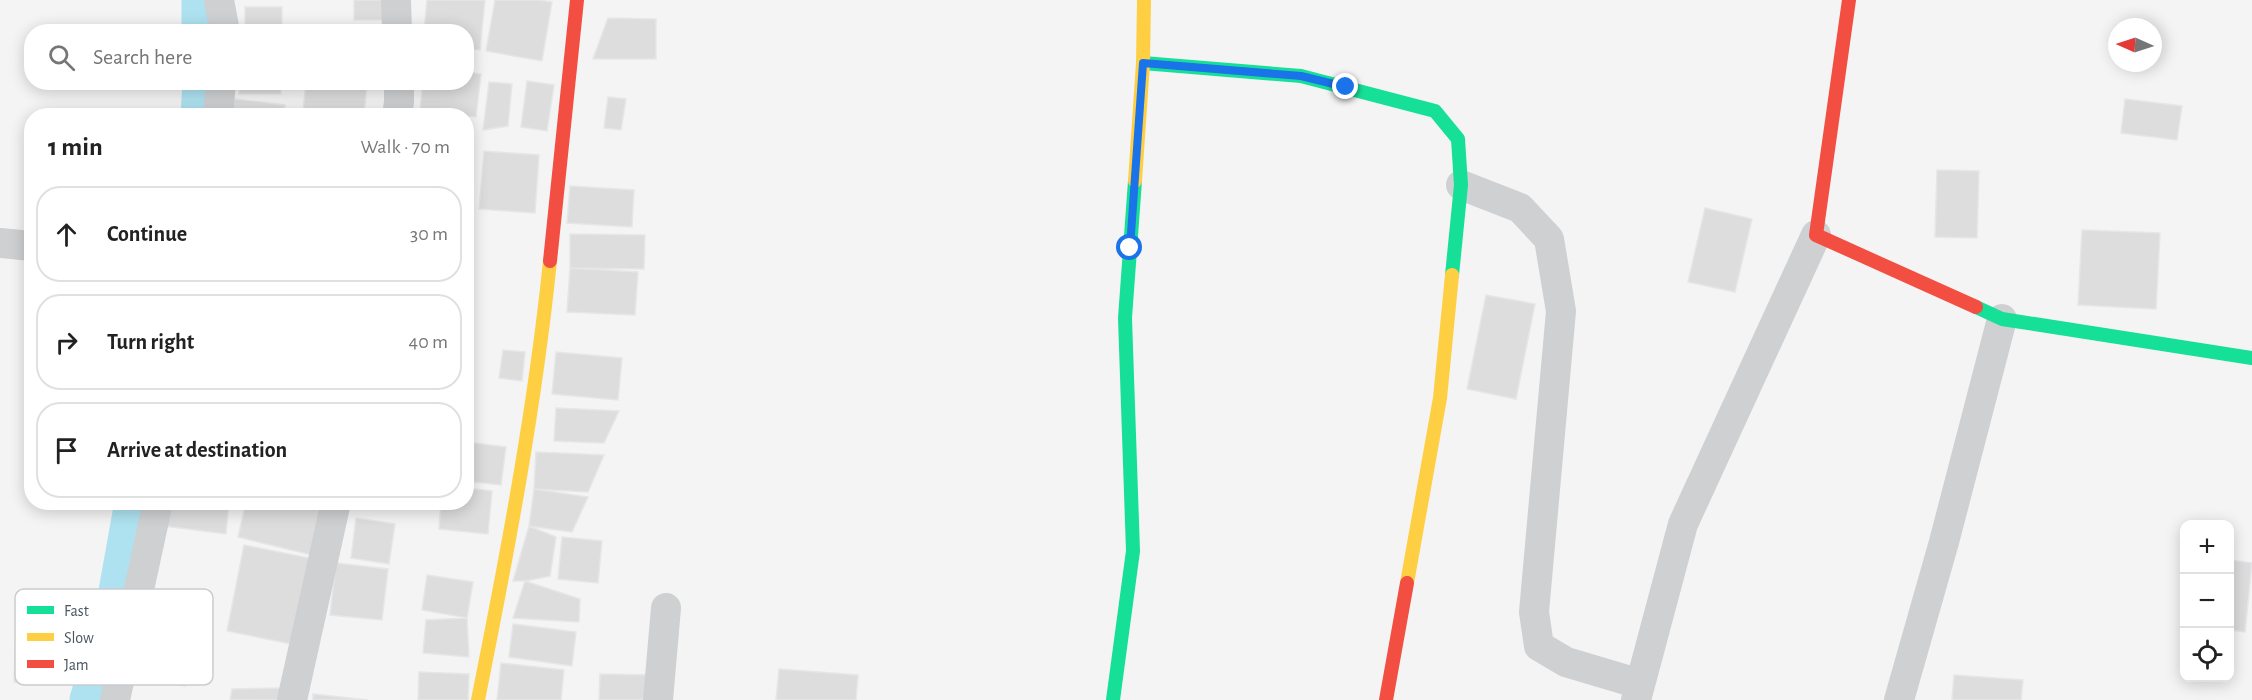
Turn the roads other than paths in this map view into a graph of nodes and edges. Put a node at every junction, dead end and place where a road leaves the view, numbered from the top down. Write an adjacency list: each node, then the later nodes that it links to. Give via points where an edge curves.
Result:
1 (219, 0): 6 (street)
2 (396, 0): 7 (street)
3 (577, 0): 27 (street, via 544,323 508,549)
4 (1144, 0): 8 (street)
5 (1849, 0): 14 (street)
6 (224, 24)
7 (397, 24)
8 (1143, 63): 13 (street, via 1301,76 1435,111 1458,139); 29 (street, via 1125,318 1133,551)
9 (220, 90): 11 (street)
10 (399, 90): 12 (street)
11 (219, 108)
12 (398, 108)
13 (1461, 185): 24 (street, via 1520,208 1549,239 1551,249 1561,311 1534,612 1539,646 1566,662); 30 (street, via 1440,398)
14 (1816, 235): 17 (street); 24 (street, via 1683,524)
15 (0, 243): 16 (street)
16 (24, 245)
17 (2002, 319): 18 (street); 31 (street)
18 (2252, 358)
19 (156, 510): 21 (street)
20 (334, 510): 26 (street)
21 (139, 589)
22 (666, 608): 28 (street)
23 (118, 685): 25 (street)
24 (1638, 692)
25 (115, 700)
26 (292, 700)
27 (478, 700)
28 (658, 700)
29 (1113, 700)
30 (1386, 700)
31 (1899, 700)

